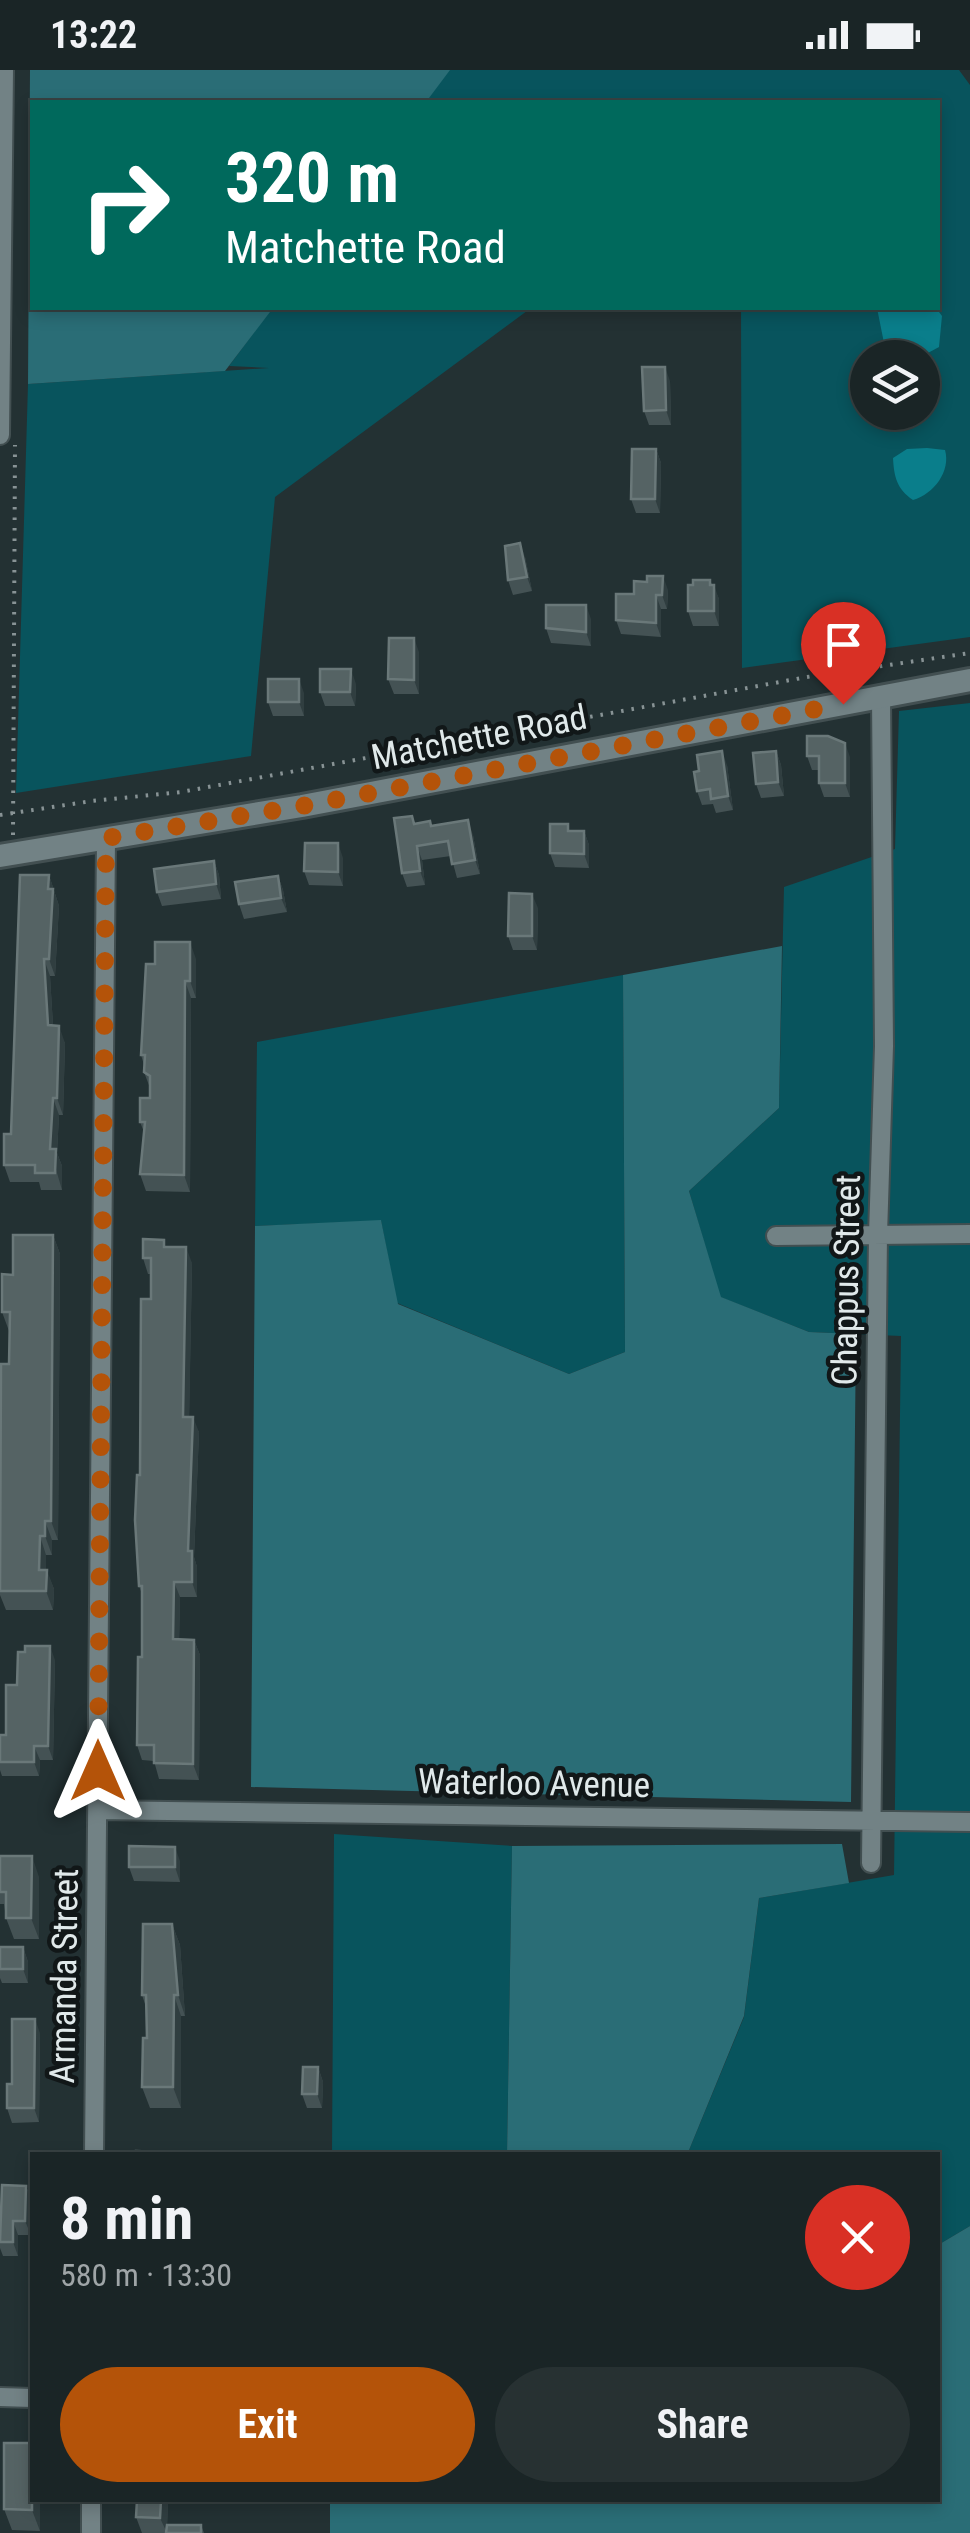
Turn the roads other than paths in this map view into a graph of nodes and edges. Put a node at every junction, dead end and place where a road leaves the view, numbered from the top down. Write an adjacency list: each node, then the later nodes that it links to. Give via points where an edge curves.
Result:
1 (4, 70): 2 (street)
2 (8, 438)
3 (970, 680): 4 (street, Matchette Road)
4 (880, 697): 5 (street, Matchette Road); 8 (street, Chappus Street, via 884,1046)
5 (106, 838): 6 (street, Matchette Road); 10 (street, Armanda Street)
6 (7, 855)
7 (970, 1234): 8 (street)
8 (878, 1235): 9 (street); 11 (street, Chappus Street)
9 (776, 1236)
10 (98, 1810): 11 (street, Waterloo Avenue); 14 (street, Armanda Street)
11 (871, 1820): 12 (street, Waterloo Avenue); 13 (street, Chappus Street)
12 (970, 1822)
13 (871, 1863)
14 (94, 2152)
15 (0, 2397): 16 (street)
16 (30, 2398)
17 (91, 2502): 18 (street)
18 (91, 2533)

